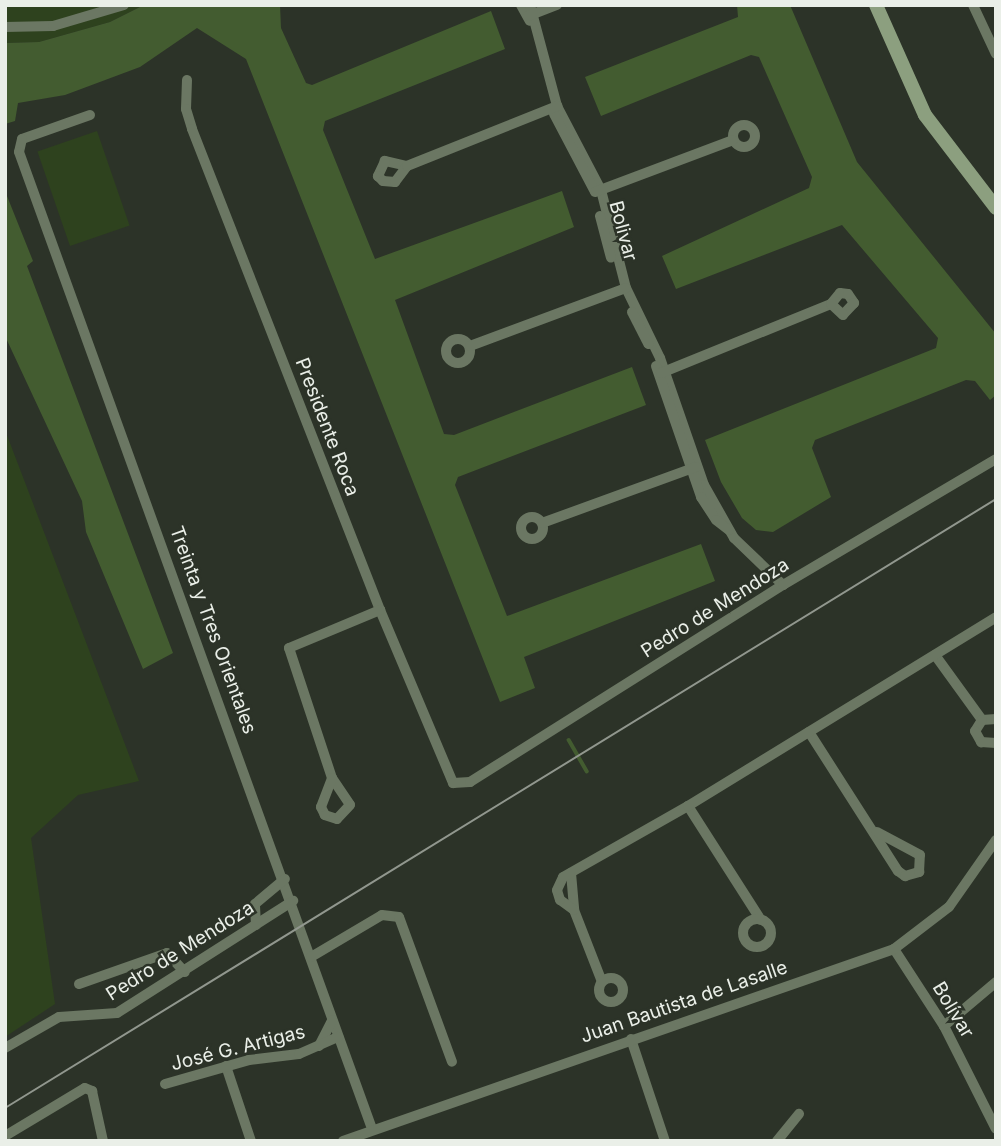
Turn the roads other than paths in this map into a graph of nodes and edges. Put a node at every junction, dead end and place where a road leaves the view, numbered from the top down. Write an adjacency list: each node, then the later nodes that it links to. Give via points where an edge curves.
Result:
1 (124, 5): 7 (street, via 53,26)
2 (521, 5): 6 (street, Bolivar)
3 (557, 5): 6 (street)
4 (877, 5): 17 (street, via 925,115)
5 (973, 5): 8 (street)
6 (531, 12): 10 (street, Bolivar)
7 (5, 27)
8 (996, 54)
9 (187, 80): 26 (street, Presidente Roca, via 186,109 192,129)
10 (554, 107): 14 (street); 16 (street, Bolivar)
11 (90, 115): 38 (street, Treinta y Tres Orientales, via 22,139 18,145)
12 (733, 140): 16 (street)
13 (396, 162): 14 (street); 15 (street); 15 (street, via 382,163 378,176 391,183)
14 (407, 166): 15 (street)
15 (400, 176)
16 (598, 191): 18 (street, Bolivar)
17 (996, 208)
18 (624, 289): 20 (street); 21 (street, Bolivar)
19 (831, 304): 21 (street)
20 (470, 346)
21 (662, 373): 23 (street, Bolivar)
22 (996, 459): 25 (street, Pedro de Mendoza)
23 (695, 467): 24 (street); 25 (street, Bolivar, via 729,530)
24 (542, 523)
25 (783, 585): 34 (street, Pedro de Mendoza, via 470,782)
26 (380, 610): 33 (street, via 289,648); 34 (street, Presidente Roca)
27 (996, 617): 28 (street)
28 (935, 655): 30 (street); 31 (street)
29 (996, 719): 30 (street)
30 (982, 720): 32 (street, via 976,726 978,739 985,745)
31 (809, 732): 35 (street); 36 (street)
32 (996, 743)
33 (332, 778)
34 (453, 783)
35 (688, 807): 40 (street); 45 (street, via 559,881 560,900 574,910)
36 (877, 832): 36 (street, via 898,872 905,876 919,872 920,855)
37 (996, 840): 42 (street, Juan Bautista de Lasalle, via 949,907)
38 (285, 879): 39 (street, Treinta y Tres Orientales); 41 (street, via 255,904)
39 (293, 901): 41 (street, Pedro de Mendoza); 43 (street, Treinta y Tres Orientales)
40 (761, 920)
41 (256, 925): 44 (street, Pedro de Mendoza)
42 (894, 949): 49 (street, Bolívar); 51 (street, Juan Bautista de Lasalle)
43 (311, 957): 48 (street, Treinta y Tres Orientales); 54 (street, via 382,915 399,917)
44 (185, 972): 47 (street, via 167,953); 53 (street, Pedro de Mendoza, via 117,1013 59,1017)
45 (602, 982)
46 (996, 982): 49 (street)
47 (79, 984)
48 (332, 1020): 50 (street, Treinta y Tres Orientales); 52 (street, José G. Artigas)
49 (944, 1026): 59 (street, Bolívar)
50 (338, 1037): 52 (street, José G. Artigas); 58 (street, Treinta y Tres Orientales)
51 (631, 1039): 58 (street, Juan Bautista de Lasalle); 64 (street)
52 (319, 1046): 55 (street, José G. Artigas, via 282,1058)
53 (5, 1048)
54 (452, 1062)
55 (226, 1066): 56 (street, José G. Artigas); 62 (street)
56 (165, 1084)
57 (799, 1114): 65 (street)
58 (372, 1129): 63 (street, Juan Bautista de Lasalle)
59 (996, 1129)
60 (5, 1136): 61 (street, via 85,1088 92,1091)
61 (103, 1141)
62 (251, 1141)
63 (343, 1141)
64 (665, 1141)
65 (777, 1141)

